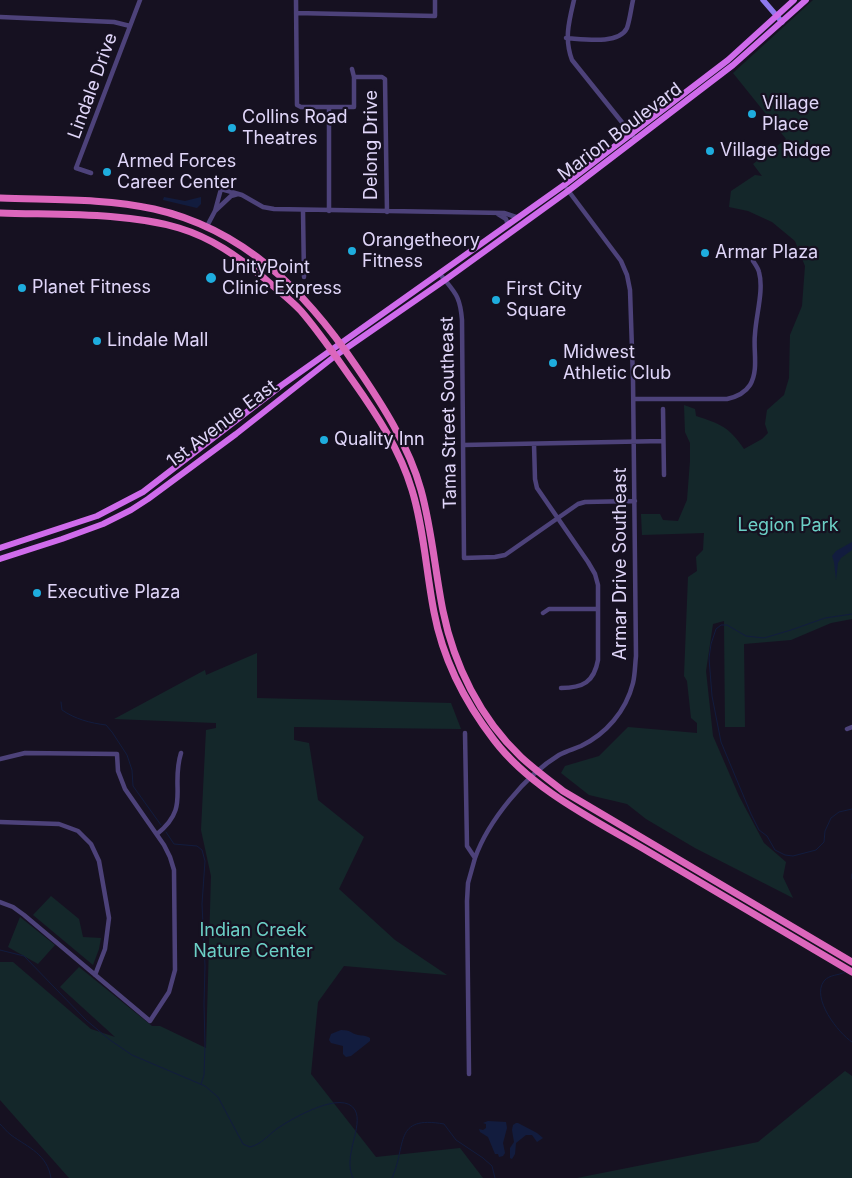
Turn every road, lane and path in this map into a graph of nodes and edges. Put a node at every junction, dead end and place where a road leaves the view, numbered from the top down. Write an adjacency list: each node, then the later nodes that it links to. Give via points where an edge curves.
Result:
1 (140, 0): 12 (street, Lindale Drive)
2 (296, 0): 9 (street)
3 (435, 0): 9 (street, via 435,16)
4 (574, 0): 13 (street)
5 (633, 0): 13 (street, via 623,34 608,39)
6 (763, 0): 11 (main road)
7 (794, 0): 11 (main road, Marion Boulevard)
8 (806, 0): 11 (main road, Marion Boulevard)
9 (296, 13): 16 (street, via 297,105)
10 (0, 17): 12 (street, via 114,22)
11 (780, 19): 17 (main road, Marion Boulevard)
12 (130, 26): 18 (street, Lindale Drive, via 76,168)
13 (566, 38): 17 (street, via 572,60)
14 (352, 68): 15 (street)
15 (354, 77): 16 (street, via 354,107); 25 (street, Delong Drive, via 385,79)
16 (329, 107): 24 (street)
17 (633, 137): 19 (main road, Marion Boulevard)
18 (91, 173)
19 (566, 188): 28 (main road, Marion Boulevard); 37 (street, Armar Drive Southeast, via 621,261 630,290)
20 (240, 194): 22 (street, via 231,196); 22 (street, via 221,188); 23 (street, via 263,207)
21 (0, 198): 30 (highway, via 128,205 175,215)
22 (215, 211): 30 (street)
23 (303, 211): 24 (street); 33 (street)
24 (329, 211): 25 (street)
25 (387, 212): 27 (street)
26 (0, 213): 36 (highway, via 118,217 177,227 203,236 235,255 277,289 299,309)
27 (492, 213): 28 (street, via 504,213); 29 (street, via 502,216)
28 (521, 220): 29 (main road, Marion Boulevard); 34 (main road, Marion Boulevard)
29 (508, 225): 32 (main road, Marion Boulevard)
30 (206, 228): 35 (highway, via 243,247 284,279 308,302)
31 (753, 261): 37 (street, via 759,272 759,306 753,375 745,391 727,399)
32 (440, 274): 34 (street, Tama Street Southeast); 35 (main road, 1st Avenue East)
33 (304, 277)
34 (445, 280): 35 (main road, 1st Avenue East); 42 (street, Tama Street Southeast, via 461,303)
35 (343, 347): 36 (main road, 1st Avenue East); 54 (highway, via 392,423 420,487 447,630 466,680 497,730)
36 (334, 353): 46 (main road, 1st Avenue East, via 282,385 143,492 97,516); 47 (main road, 1st Avenue East, via 211,453 131,510 85,531); 55 (highway, via 386,431 412,489 438,633 450,669 493,739)
37 (634, 399): 40 (street, Armar Drive Southeast)
38 (663, 409): 39 (street)
39 (664, 441): 40 (street); 43 (street)
40 (634, 442): 41 (street); 44 (street, Armar Drive Southeast)
41 (534, 444): 42 (street); 45 (street, via 537,488)
42 (463, 445): 45 (street, Tama Street Southeast, via 464,558 505,554)
43 (664, 476)
44 (635, 501): 45 (street, via 584,502); 54 (street, Armar Drive Southeast, via 636,656 631,688 625,704 603,733 561,754)
45 (557, 518): 48 (street, via 595,574)
46 (0, 548)
47 (0, 559)
48 (598, 609): 49 (street, via 549,609); 50 (street, via 596,669 592,677 580,686)
49 (543, 613)
50 (561, 688)
51 (465, 733): 58 (street, via 467,846)
52 (181, 753): 57 (street, via 178,806 168,825)
53 (0, 759): 57 (street, via 34,753 117,754 118,771 125,789)
54 (537, 771): 55 (street); 60 (highway, via 563,791)
55 (531, 777): 58 (street, via 493,823); 61 (highway, via 612,830)
56 (0, 822): 62 (street, via 68,826 91,844 99,861 109,918 105,949)
57 (157, 834): 62 (street, via 174,870 175,970 169,992 150,1020)
58 (475, 858): 63 (street, via 467,901)
59 (0, 902): 62 (street, via 18,910)
60 (852, 962)
61 (852, 972)
62 (95, 975)
63 (469, 1074)

